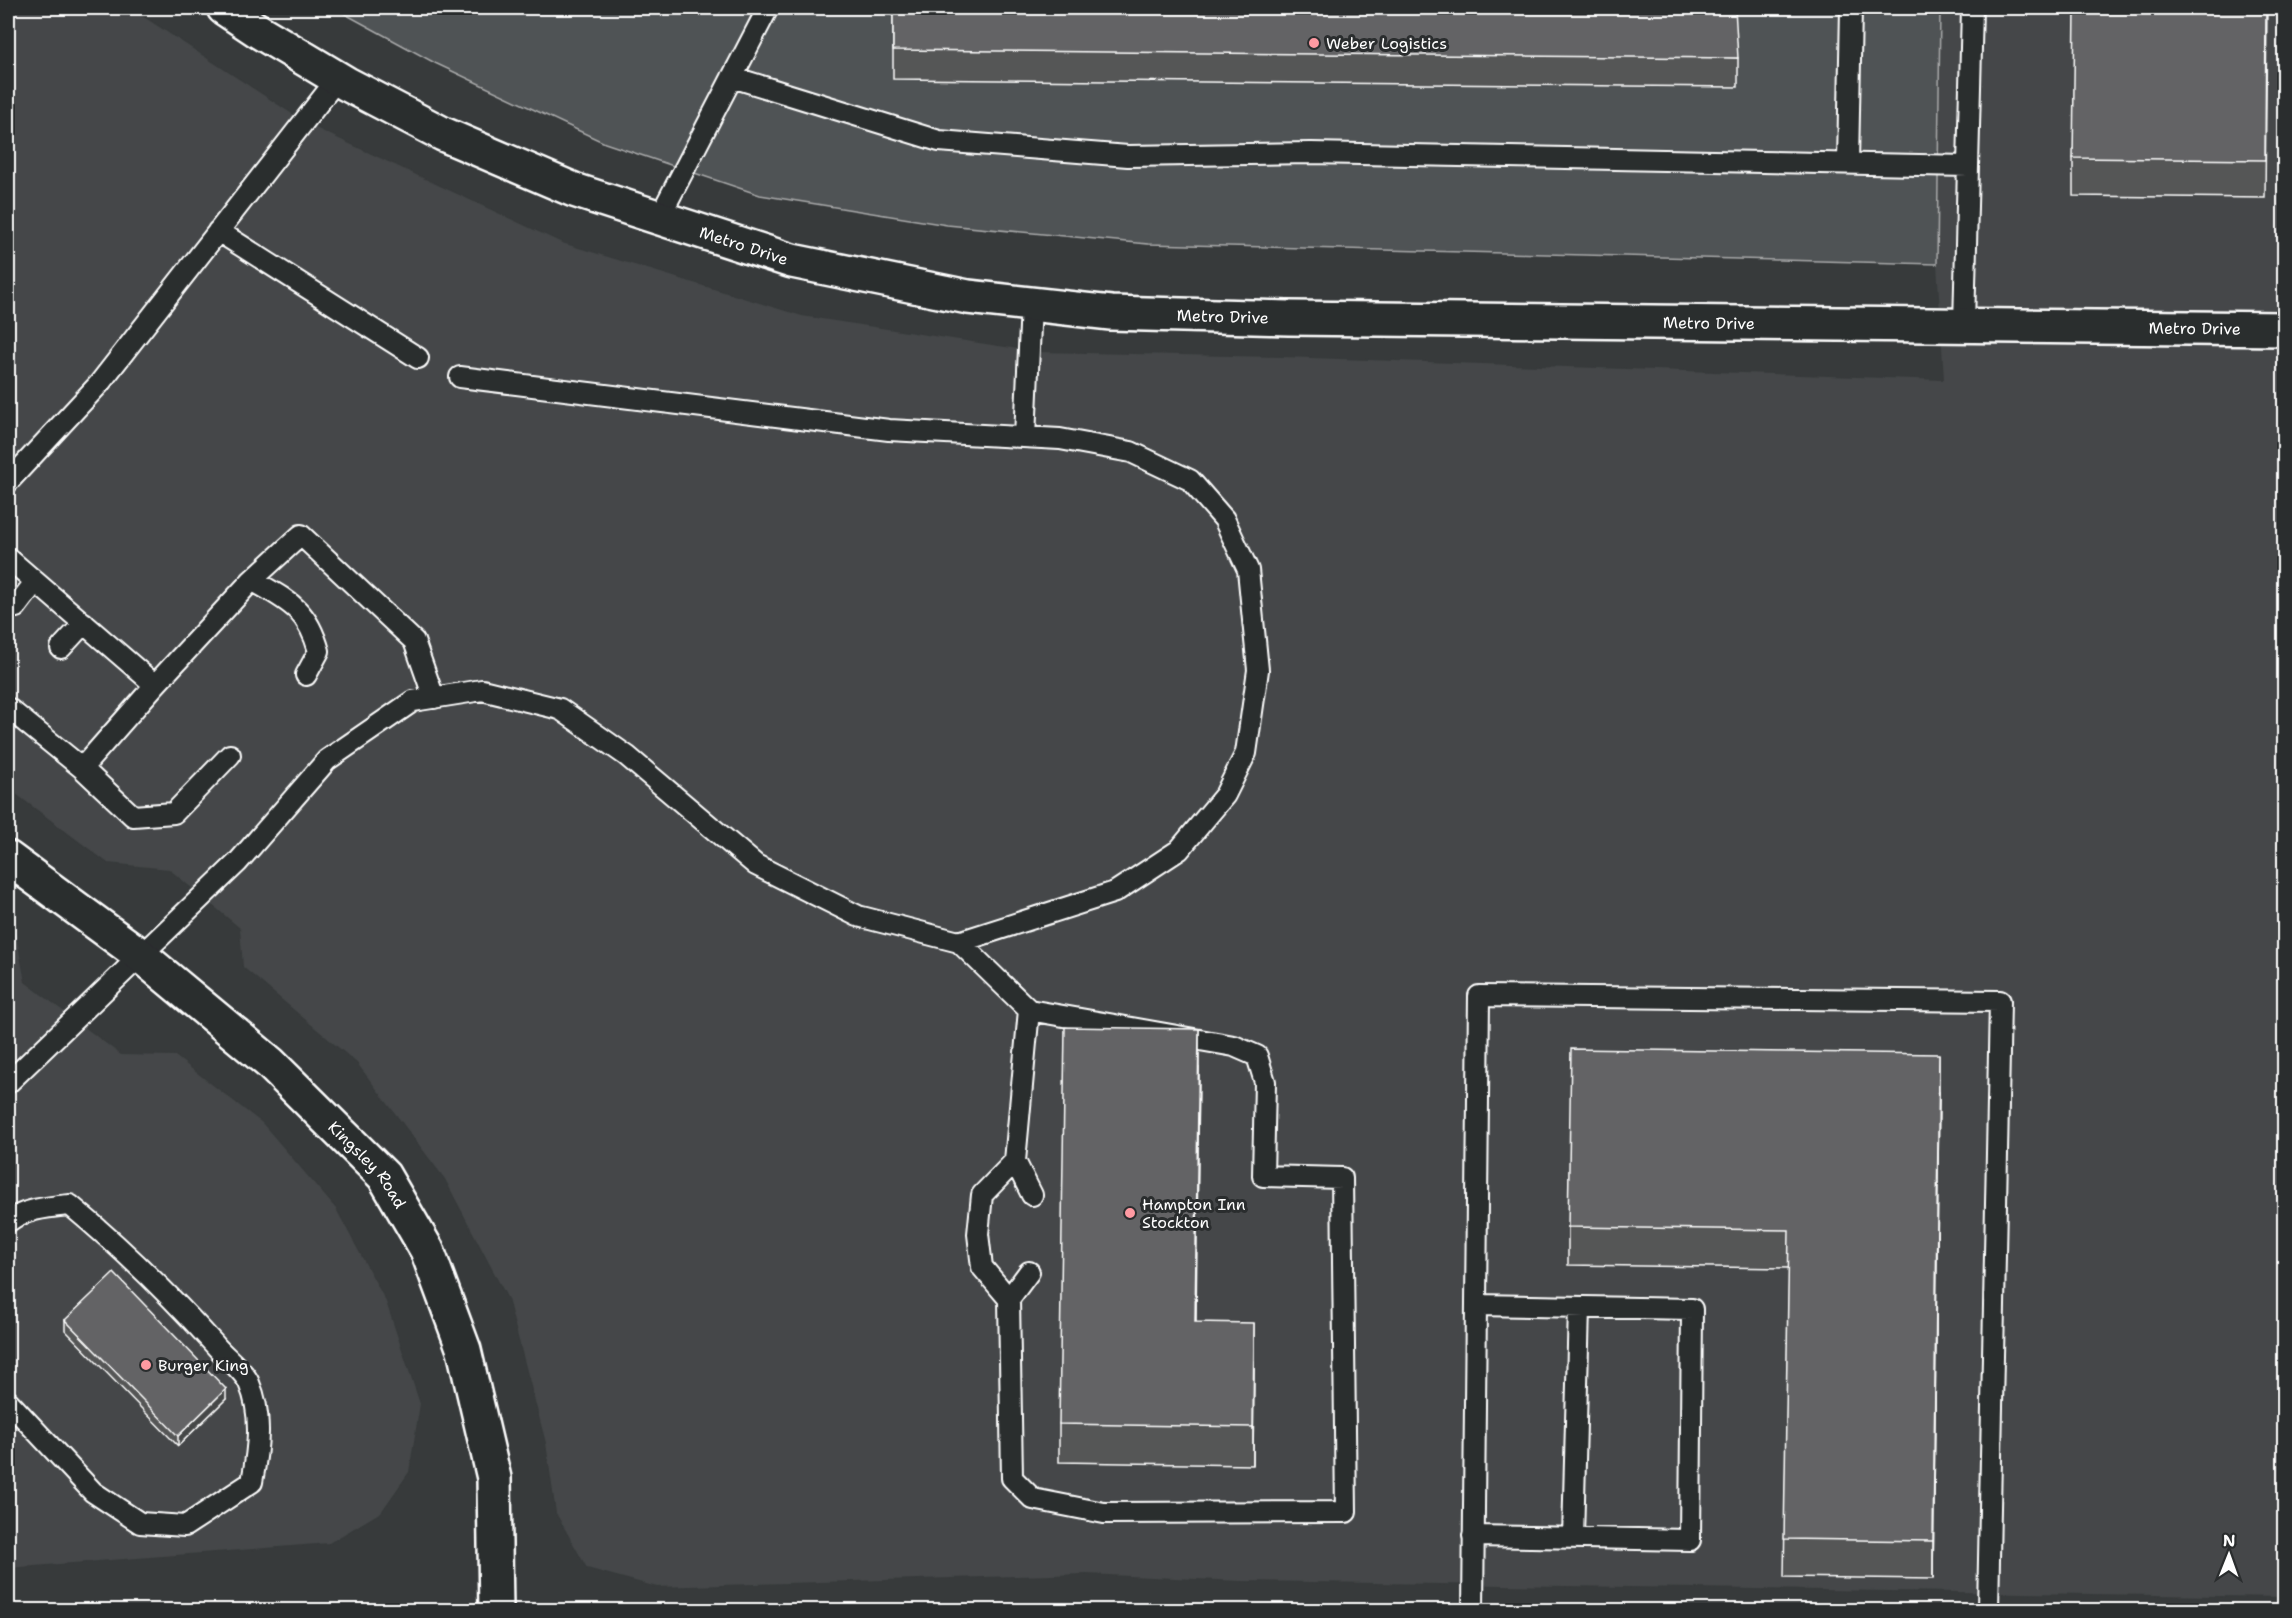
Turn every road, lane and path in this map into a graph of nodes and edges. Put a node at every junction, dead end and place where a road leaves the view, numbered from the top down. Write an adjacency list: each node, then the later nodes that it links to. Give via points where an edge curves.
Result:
1 (224, 8): 6 (street, Metro Drive)
2 (768, 8): 5 (lane)
3 (1851, 8): 7 (lane)
4 (1972, 8): 8 (lane)
5 (732, 77): 7 (lane, via 939,141 1128,156 1311,153); 9 (lane)
6 (338, 78): 9 (street, Metro Drive, via 443,134 574,190); 10 (lane)
7 (1848, 163): 8 (lane)
8 (1968, 166): 12 (lane)
9 (659, 218): 11 (street, Metro Drive, via 792,261 968,297)
10 (218, 231): 14 (lane); 17 (lane, via 99,384)
11 (1031, 304): 12 (street, Metro Drive, via 1111,313 1289,318); 16 (lane)
12 (1964, 325): 13 (street, Metro Drive)
13 (2284, 329)
14 (418, 358)
15 (460, 377): 16 (lane, via 889,430)
16 (1024, 437): 31 (lane, via 1060,439 1131,452 1191,480 1224,519 1248,570 1258,670 1246,753 1225,795 1179,850 1115,892)
17 (8, 482)
18 (8, 558): 20 (lane)
19 (252, 580): 24 (lane, via 293,604 313,629 319,651); 25 (lane); 26 (lane, via 301,536 414,641)
20 (35, 582): 21 (lane); 22 (lane)
21 (16, 607)
22 (84, 623): 23 (lane); 25 (lane)
23 (61, 648)
24 (306, 675)
25 (155, 684): 29 (lane)
26 (434, 698): 31 (lane, via 482,690 560,709 627,756 756,865 858,916); 32 (lane, via 413,701 327,760 238,862)
27 (12, 703): 29 (lane)
28 (230, 755): 29 (lane, via 174,813 134,816)
29 (82, 768)
30 (8, 858): 32 (street, Kingsley Road)
31 (958, 942): 33 (lane)
32 (140, 955): 34 (lane); 45 (street, Kingsley Road, via 270,1063 384,1176 427,1250 465,1350 494,1478)
33 (1029, 1010): 35 (lane); 39 (lane, via 1234,1046 1257,1056 1265,1082 1263,1176 1342,1178 1346,1512 1104,1513 1034,1499 1012,1478)
34 (8, 1083)
35 (1015, 1161): 36 (lane); 39 (lane, via 982,1195 978,1234 982,1267)
36 (1032, 1195)
37 (8, 1222): 42 (lane, via 46,1208 70,1205 140,1266 249,1381 257,1412 258,1446 252,1482 185,1526 140,1523 93,1492)
38 (1029, 1272): 39 (lane)
39 (1009, 1299)
40 (1476, 1305): 41 (lane); 43 (lane); 47 (lane, via 1479,996 2000,1001)
41 (1579, 1306): 44 (lane); 44 (lane, via 1692,1309 1690,1540)
42 (8, 1401)
43 (1473, 1536): 44 (lane); 46 (lane)
44 (1573, 1538)
45 (496, 1611)
46 (1473, 1611)
47 (1988, 1611)

